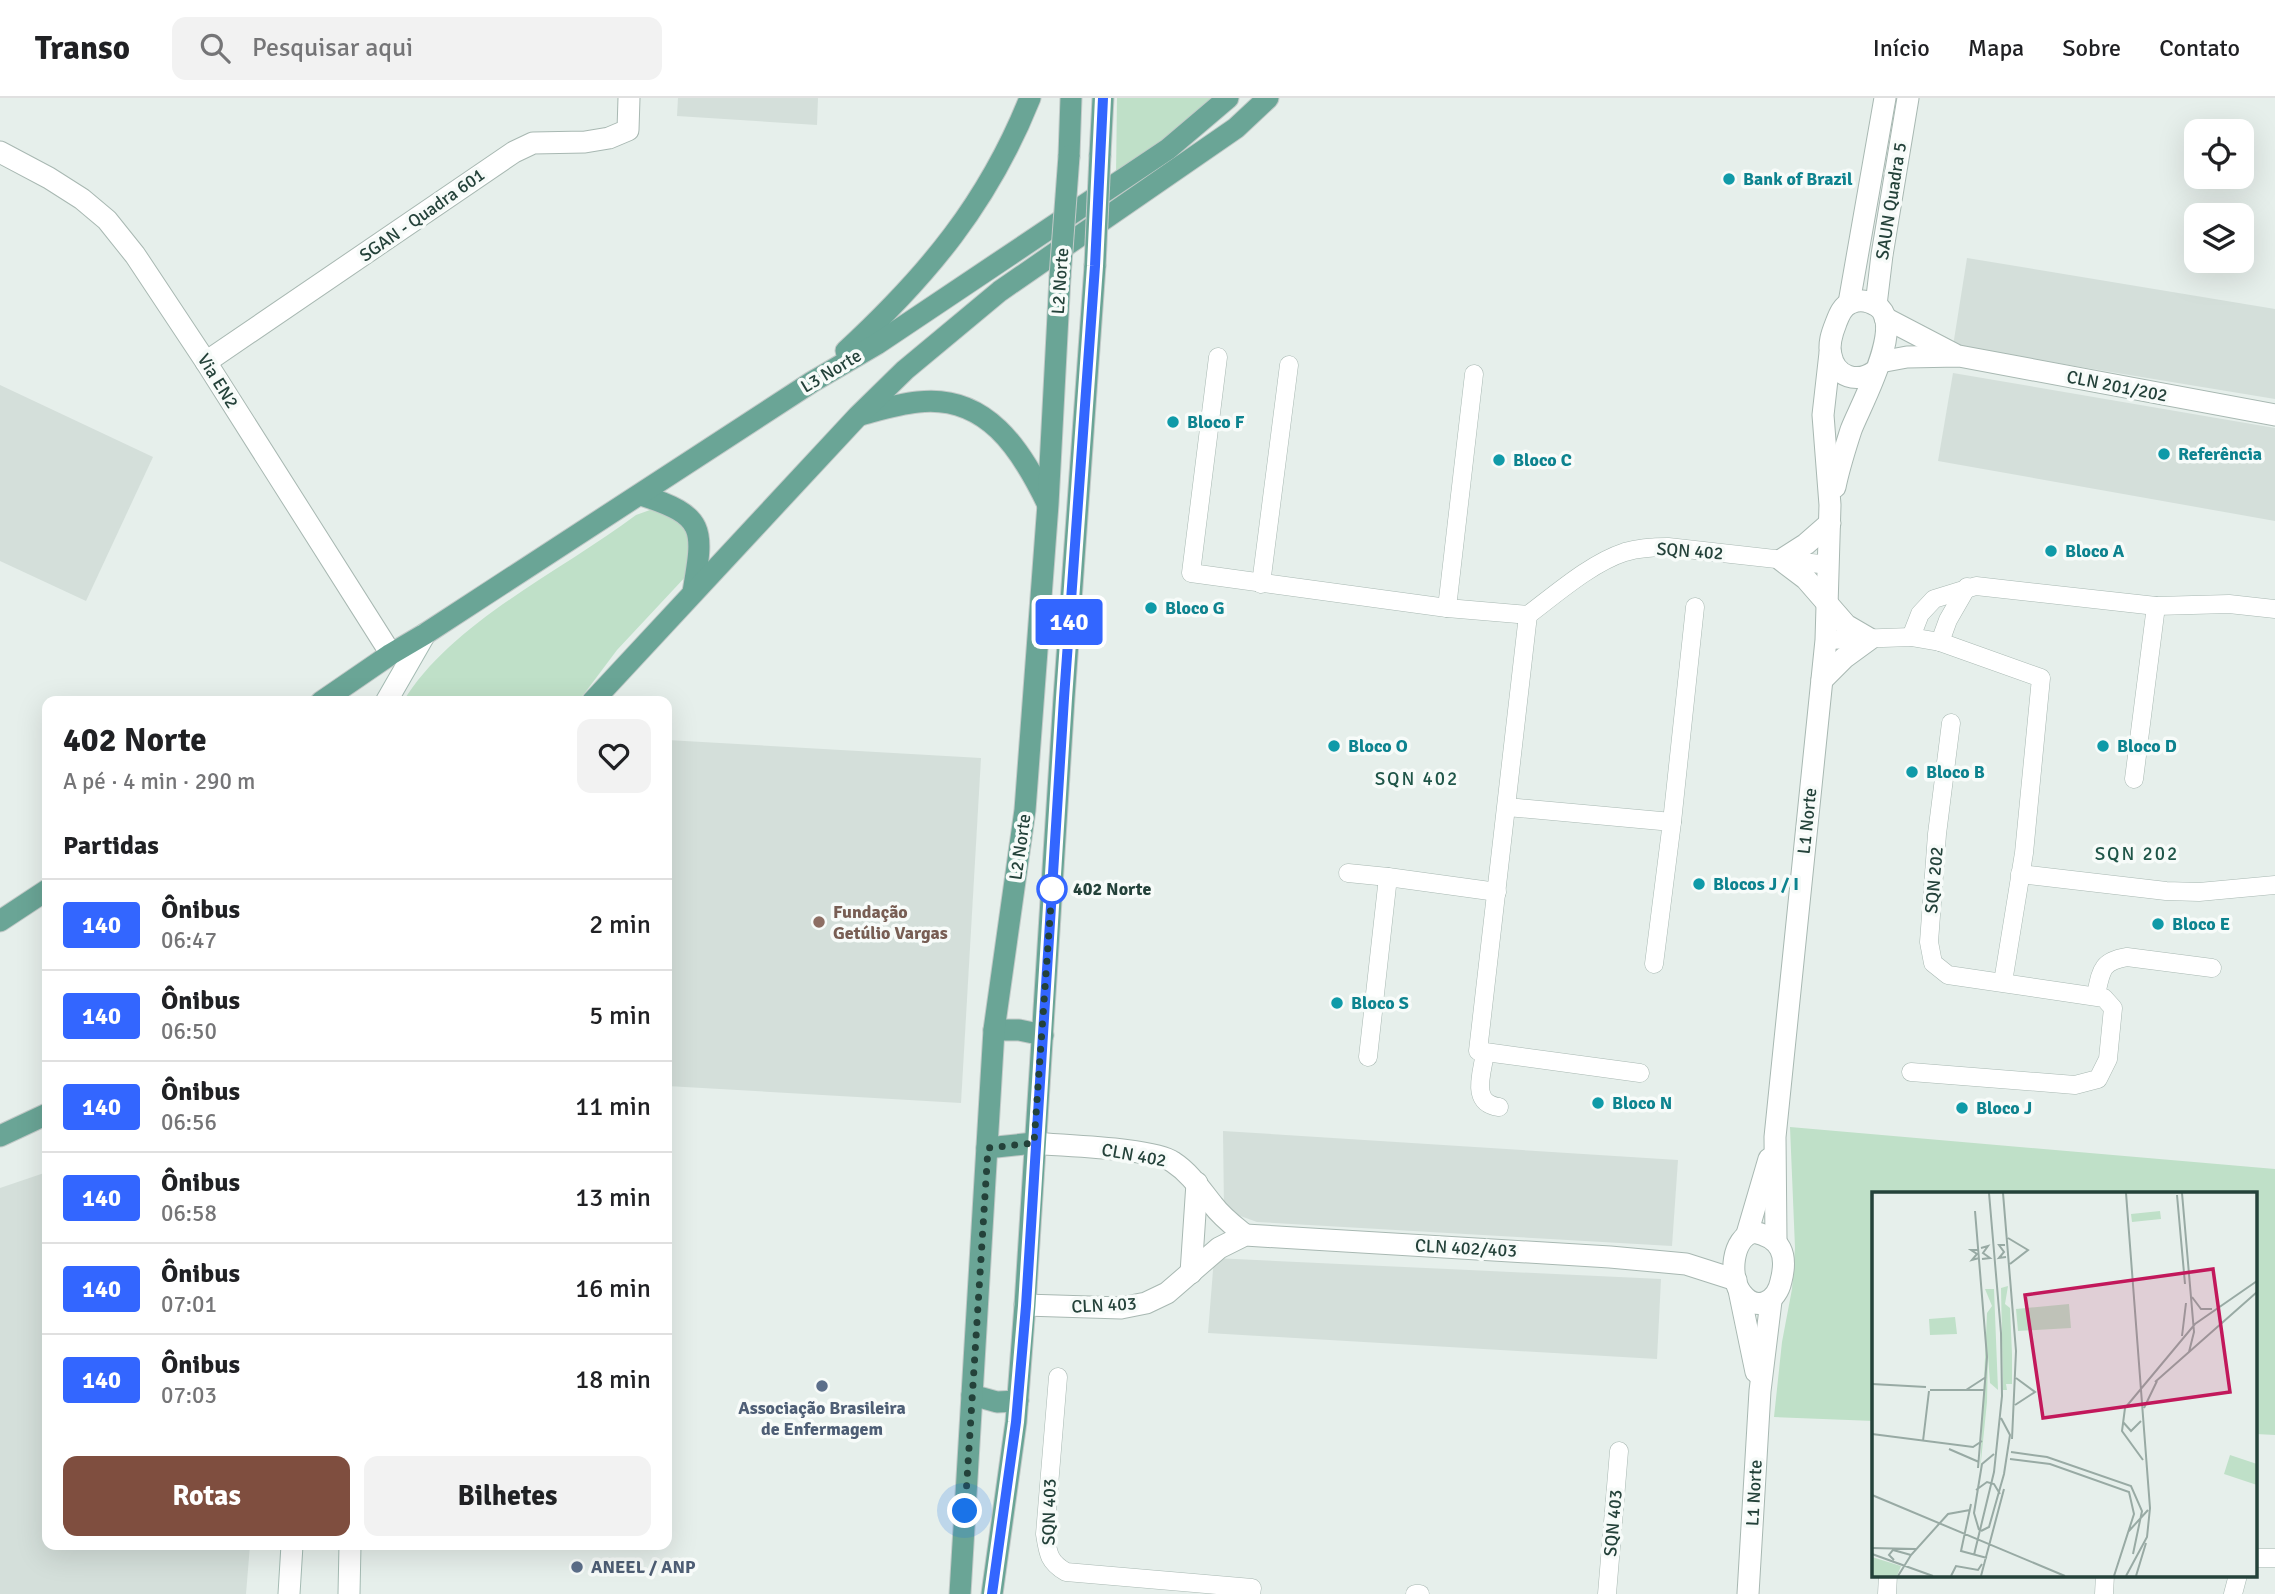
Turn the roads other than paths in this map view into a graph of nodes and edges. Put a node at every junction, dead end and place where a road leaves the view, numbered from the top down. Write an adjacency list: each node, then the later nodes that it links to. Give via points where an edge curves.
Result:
1 (629, 98): 15 (street, SGAN - Quadra 601, via 628,130 585,142 533,143 514,152)
2 (1030, 98): 19 (main road, via 997,169 936,260 901,300)
3 (1071, 98): 23 (main road, L2 Norte, bridge)
4 (1103, 98): 62 (main road, L2 Norte, bridge)
5 (1228, 98): 19 (main road, L3 Norte, via 1168,149 877,344)
6 (1268, 98): 21 (main road, via 1236,128 1000,291)
7 (1885, 98): 10 (street, SAUN Quadra 5)
8 (1908, 98): 11 (street, SAUN Quadra 5, via 1882,255)
9 (0, 152): 15 (street, Via EN2, via 49,178 107,220)
10 (1849, 303): 11 (street, via 1860,301); 12 (street, via 1831,337)
11 (1880, 312): 13 (street, CLN 201/202); 17 (street, via 1887,332)
12 (1830, 354): 17 (street, via 1838,369 1852,379 1863,379); 24 (street, L1 Norte, via 1823,415)
13 (1959, 356): 17 (street, CLN 201/202, via 1907,357); 20 (street, CLN 201/202)
14 (1219, 357): 27 (street, via 1192,573)
15 (206, 362): 41 (street, Via EN2)
16 (1289, 365): 27 (street)
17 (1878, 367): 24 (street, L1 Norte, via 1843,455)
18 (1474, 374): 33 (street)
19 (812, 382): 22 (main road, L3 Norte)
20 (2275, 415)
21 (858, 416): 23 (main road, via 919,402 963,405 1014,446); 29 (main road)
22 (641, 495): 29 (main road, via 683,511 694,522 700,553); 36 (main road, L3 Norte)
23 (1048, 505): 61 (main road, L2 Norte, via 1026,810)
24 (1830, 514): 25 (street, via 1806,544); 26 (street, L1 Norte)
25 (1781, 560): 26 (street, SQN 402); 30 (street); 35 (street, SQN 402, via 1643,548 1622,553 1586,572)
26 (1829, 565): 30 (street, L1 Norte)
27 (1261, 584): 33 (street)
28 (1968, 587): 31 (street); 37 (street, via 1934,598 1920,614); 40 (street)
29 (693, 592): 45 (main road)
30 (1828, 602): 38 (street, via 1846,625); 39 (street, L1 Norte)
31 (2156, 606): 34 (street, via 2229,604); 47 (street)
32 (1695, 607): 49 (street)
33 (1447, 608): 35 (street)
34 (2275, 609)
35 (1528, 615): 48 (street)
36 (425, 634): 41 (main road, L3 Norte); 44 (street, L3 Norte)
37 (1911, 637): 38 (street); 40 (street)
38 (1870, 639): 39 (street); 42 (street)
39 (1826, 640): 42 (street, L1 Norte)
40 (1940, 642): 51 (street, via 2041,678)
41 (391, 654): 43 (main road, L3 Norte)
42 (1822, 680): 70 (street, L1 Norte)
43 (330, 696)
44 (389, 696)
45 (598, 696)
46 (1951, 723): 59 (street, SQN 202, via 1937,834 1930,955 1948,975)
47 (2134, 779)
48 (1507, 807): 49 (street); 54 (street)
49 (1672, 822): 57 (street)
50 (1348, 873): 52 (street)
51 (2020, 873): 53 (street, via 2166,891); 59 (street)
52 (1388, 877): 54 (street); 64 (street)
53 (2275, 885)
54 (1497, 892): 63 (street, via 1478,1051)
55 (42, 893): 56 (main road)
56 (0, 921)
57 (1654, 964)
58 (2212, 968): 60 (street, via 2114,959 2101,973)
59 (2003, 982): 60 (street, SQN 202)
60 (2096, 995): 65 (street, via 2113,1008 2108,1059 2098,1079 2075,1085)
61 (994, 1030): 62 (main road); 72 (main road, L2 Norte)
62 (1043, 1035): 71 (main road, L2 Norte)
63 (1485, 1053): 66 (street); 67 (street, via 1479,1090 1485,1103)
64 (1368, 1057)
65 (1911, 1072)
66 (1640, 1073)
67 (1499, 1107)
68 (41, 1119): 69 (main road)
69 (0, 1136)
70 (1776, 1137): 75 (street, L1 Norte); 76 (street, L1 Norte)
71 (1034, 1143): 72 (main road); 73 (street, CLN 402, via 1166,1158); 81 (main road, L2 Norte)
72 (988, 1148): 84 (main road, L2 Norte)
73 (1196, 1183): 74 (street, CLN 402); 78 (street)
74 (1245, 1235): 77 (street, CLN 402/403); 78 (street, CLN 403, via 1219,1248)
75 (1776, 1241): 76 (street, via 1754,1232); 80 (street, via 1784,1272)
76 (1741, 1243): 77 (street, CLN 402/403); 79 (street, via 1734,1268)
77 (1686, 1264): 79 (street, CLN 402/403)
78 (1191, 1273): 81 (street, CLN 403, via 1167,1293 1121,1308)
79 (1737, 1285): 80 (street, via 1750,1300); 83 (street, L1 Norte)
80 (1771, 1301): 83 (street, L1 Norte)
81 (1026, 1306): 85 (main road, L2 Norte)
82 (1058, 1377): 96 (street, SQN 403, via 1045,1534 1055,1566 1066,1572 1252,1588)
83 (1760, 1391): 98 (street, L1 Norte)
84 (972, 1395): 85 (main road, via 997,1402); 94 (main road, L2 Norte)
85 (1018, 1401): 95 (main road, L2 Norte)
86 (1619, 1451): 97 (street, SQN 403)
87 (292, 1550): 92 (street)
88 (350, 1550): 93 (street)
89 (1888, 1576): 99 (street)
90 (2105, 1576): 100 (street)
91 (2238, 1576): 101 (street)
92 (289, 1594)
93 (349, 1594)
94 (960, 1594)
95 (992, 1594)
96 (1251, 1594)
97 (1606, 1594)
98 (1748, 1594)
99 (1887, 1594)
100 (2104, 1594)
101 (2233, 1594)

